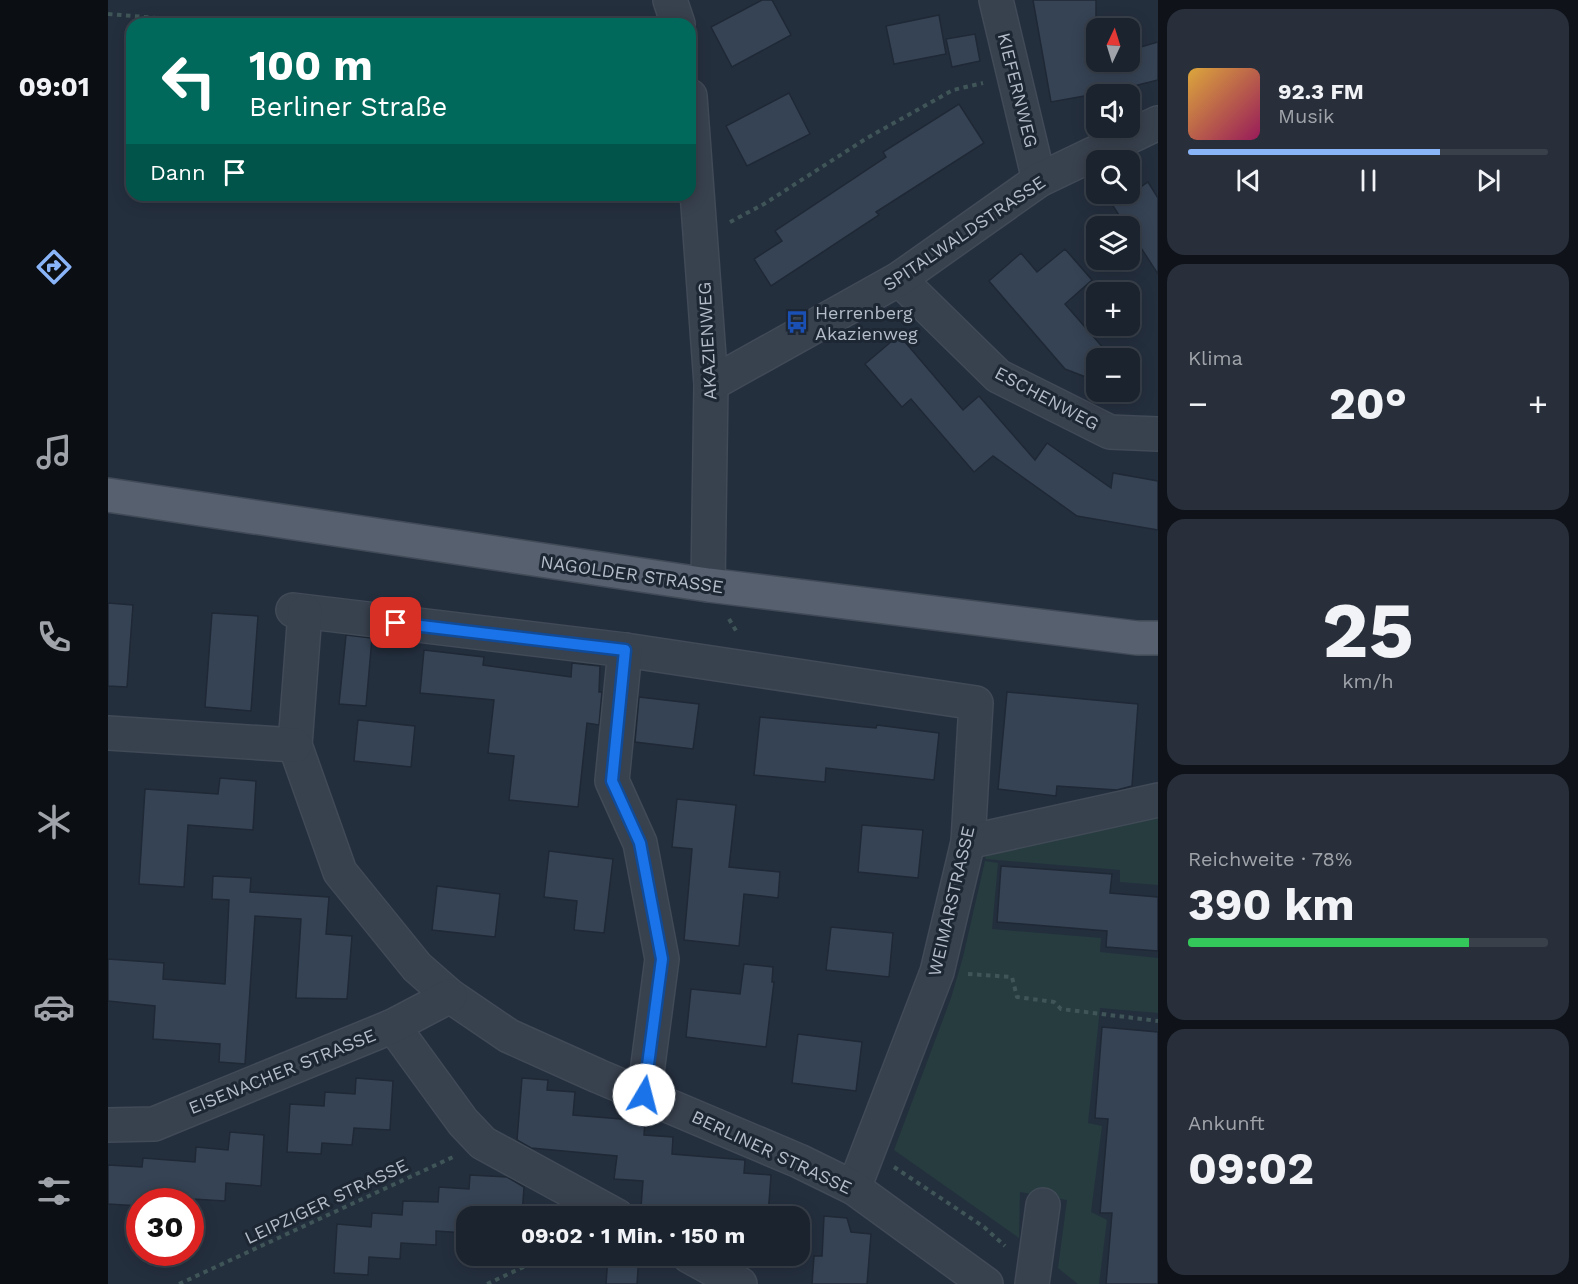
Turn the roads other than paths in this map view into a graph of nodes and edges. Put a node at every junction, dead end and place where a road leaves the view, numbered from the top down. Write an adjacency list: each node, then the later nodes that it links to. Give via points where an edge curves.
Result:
1 (670, 0): 3 (street)
2 (996, 0): 6 (street, KIEFERNWEG)
3 (676, 18)
4 (1158, 123): 6 (street, SPITALWALDSTRASSE)
5 (696, 178): 8 (street, AKAZIENWEG)
6 (1039, 180): 7 (street, SPITALWALDSTRASSE)
7 (899, 279): 8 (street, SPITALWALDSTRASSE); 9 (street, ESCHENWEG, via 998,376 1110,432)
8 (711, 384): 11 (street, AKAZIENWEG)
9 (1158, 435)
10 (108, 495): 11 (main road, NAGOLDER STRASSE)
11 (708, 585): 12 (main road, NAGOLDER STRASSE)
12 (1158, 638)
13 (625, 650): 15 (street, BERLINER STRASSE, via 299,611); 17 (street, WEIMARSTRASSE, via 976,703); 20 (street, via 612,781 640,843 662,959)
14 (108, 733): 15 (street)
15 (295, 745): 18 (street, BERLINER STRASSE, via 340,872 417,967)
16 (1158, 800): 17 (street)
17 (968, 842): 22 (street, WEIMARSTRASSE, via 938,972)
18 (450, 996): 19 (street, EISENACHER STRASSE); 20 (street, BERLINER STRASSE, via 509,1036)
19 (393, 1026): 21 (street, EISENACHER STRASSE, via 154,1124); 24 (street, via 463,1122 483,1143)
20 (644, 1095): 22 (street, BERLINER STRASSE)
21 (108, 1125)
22 (854, 1188): 28 (street, BERLINER STRASSE)
23 (1043, 1205): 26 (street)
24 (599, 1206)
25 (707, 1266): 27 (street)
26 (1033, 1278)
27 (740, 1284)
28 (986, 1284)

